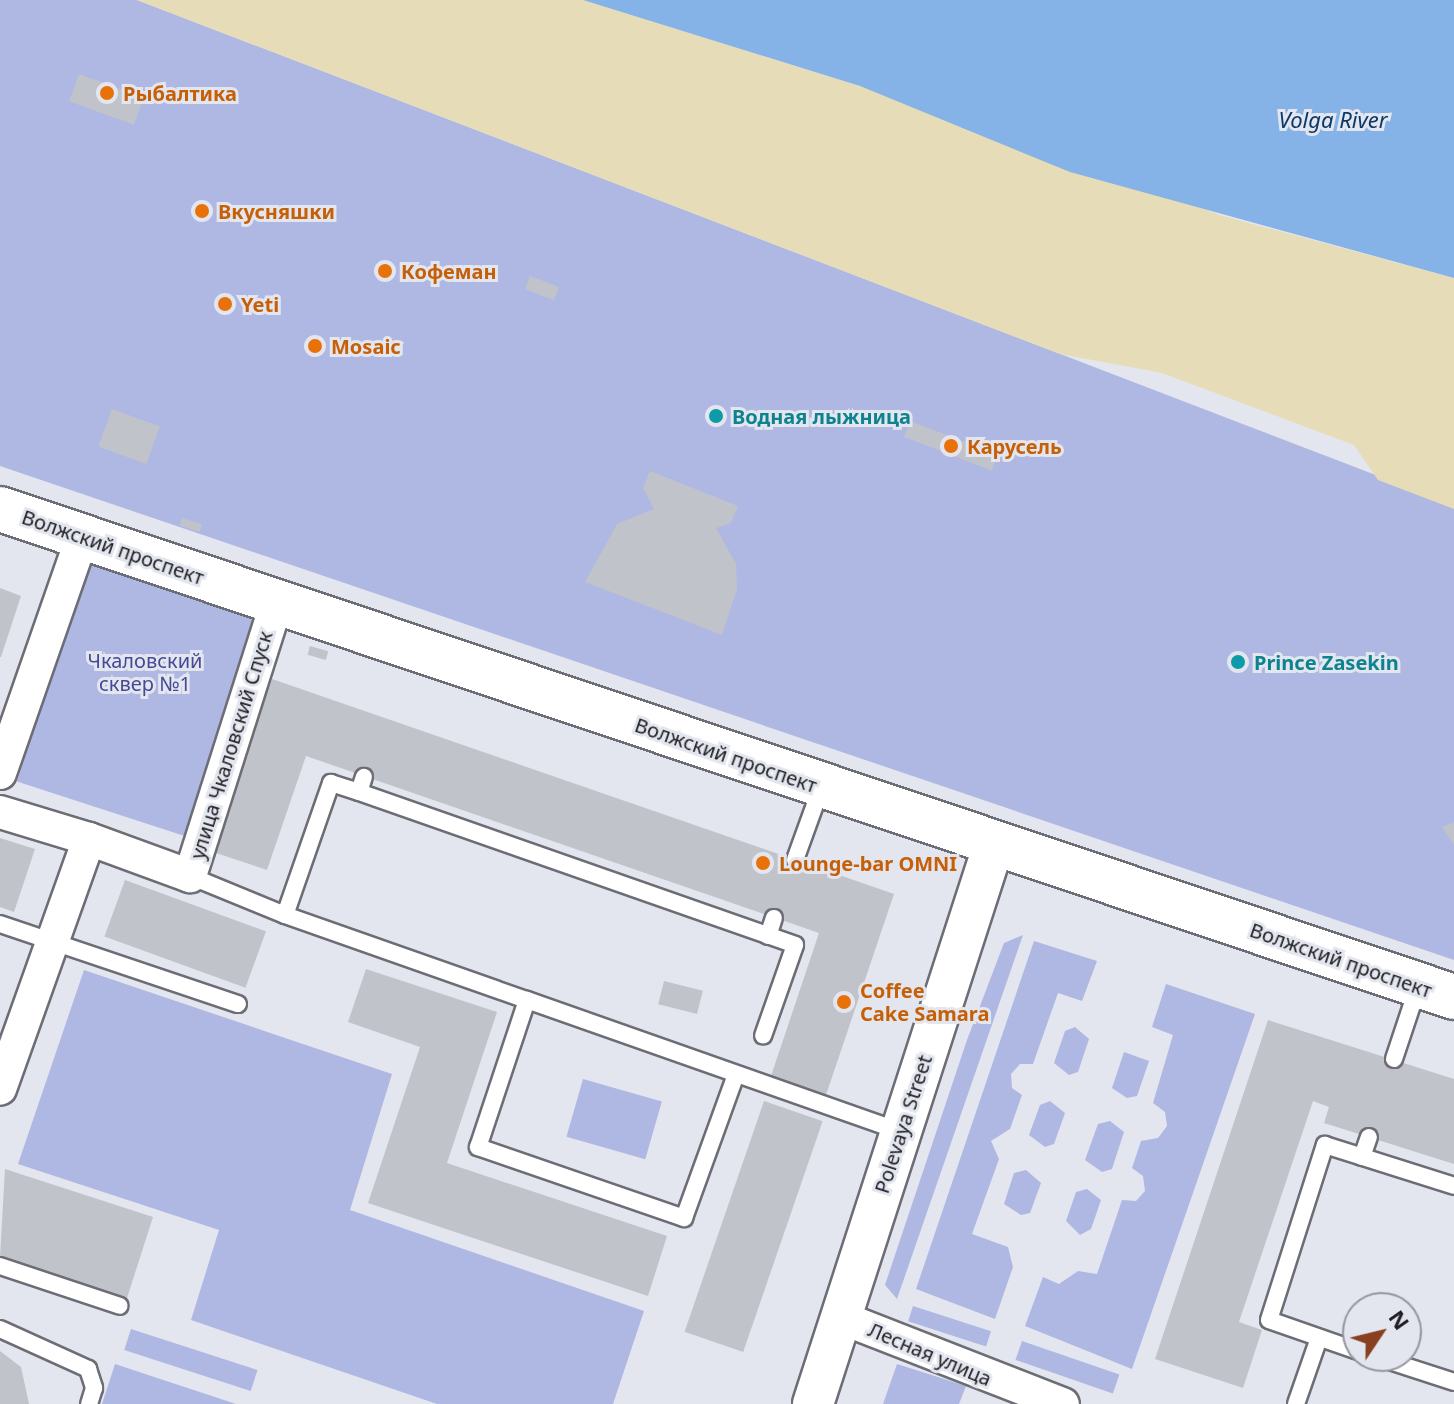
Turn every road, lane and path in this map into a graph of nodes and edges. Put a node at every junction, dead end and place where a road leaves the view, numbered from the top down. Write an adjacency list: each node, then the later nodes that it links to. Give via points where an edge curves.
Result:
1 (0, 509): 2 (main road, Волжский проспект)
2 (82, 537): 3 (main road, Волжский проспект); 4 (street)
3 (277, 602): 5 (main road, Волжский проспект); 10 (street, улица Чкаловский Спуск)
4 (0, 773)
5 (821, 788): 8 (main road, Волжский проспект); 9 (lane)
6 (0, 812): 7 (street, улица Чкаловский Спуск)
7 (89, 839): 10 (street, улица Чкаловский Спуск); 15 (street)
8 (994, 844): 16 (main road, Волжский проспект); 23 (street, Polevaya Street)
9 (795, 860)
10 (190, 876): 11 (lane)
11 (285, 915): 14 (lane, via 331,783 362,784); 17 (lane)
12 (774, 918): 14 (lane)
13 (0, 924): 15 (lane)
14 (768, 936): 19 (lane, via 795,945)
15 (52, 941): 18 (lane); 22 (street)
16 (1436, 991): 20 (lane)
17 (527, 1000): 21 (lane); 21 (lane, via 478,1147 684,1218)
18 (238, 1004)
19 (763, 1036)
20 (1394, 1059)
21 (736, 1074): 23 (lane)
22 (0, 1089)
23 (899, 1131): 29 (street, Polevaya Street)
24 (1369, 1137): 25 (lane)
25 (1362, 1157): 26 (lane); 31 (lane, via 1325,1145 1269,1320)
26 (1454, 1186)
27 (0, 1266): 28 (lane)
28 (120, 1306)
29 (842, 1318): 36 (street, Polevaya Street); 37 (street, Лесная улица)
30 (0, 1329): 35 (lane, via 88,1369 94,1388)
31 (1319, 1338): 32 (lane); 38 (lane)
32 (1342, 1346)
33 (1422, 1372): 34 (lane)
34 (1454, 1382)
35 (89, 1404)
36 (813, 1404)
37 (1063, 1404)
38 (1296, 1404)

